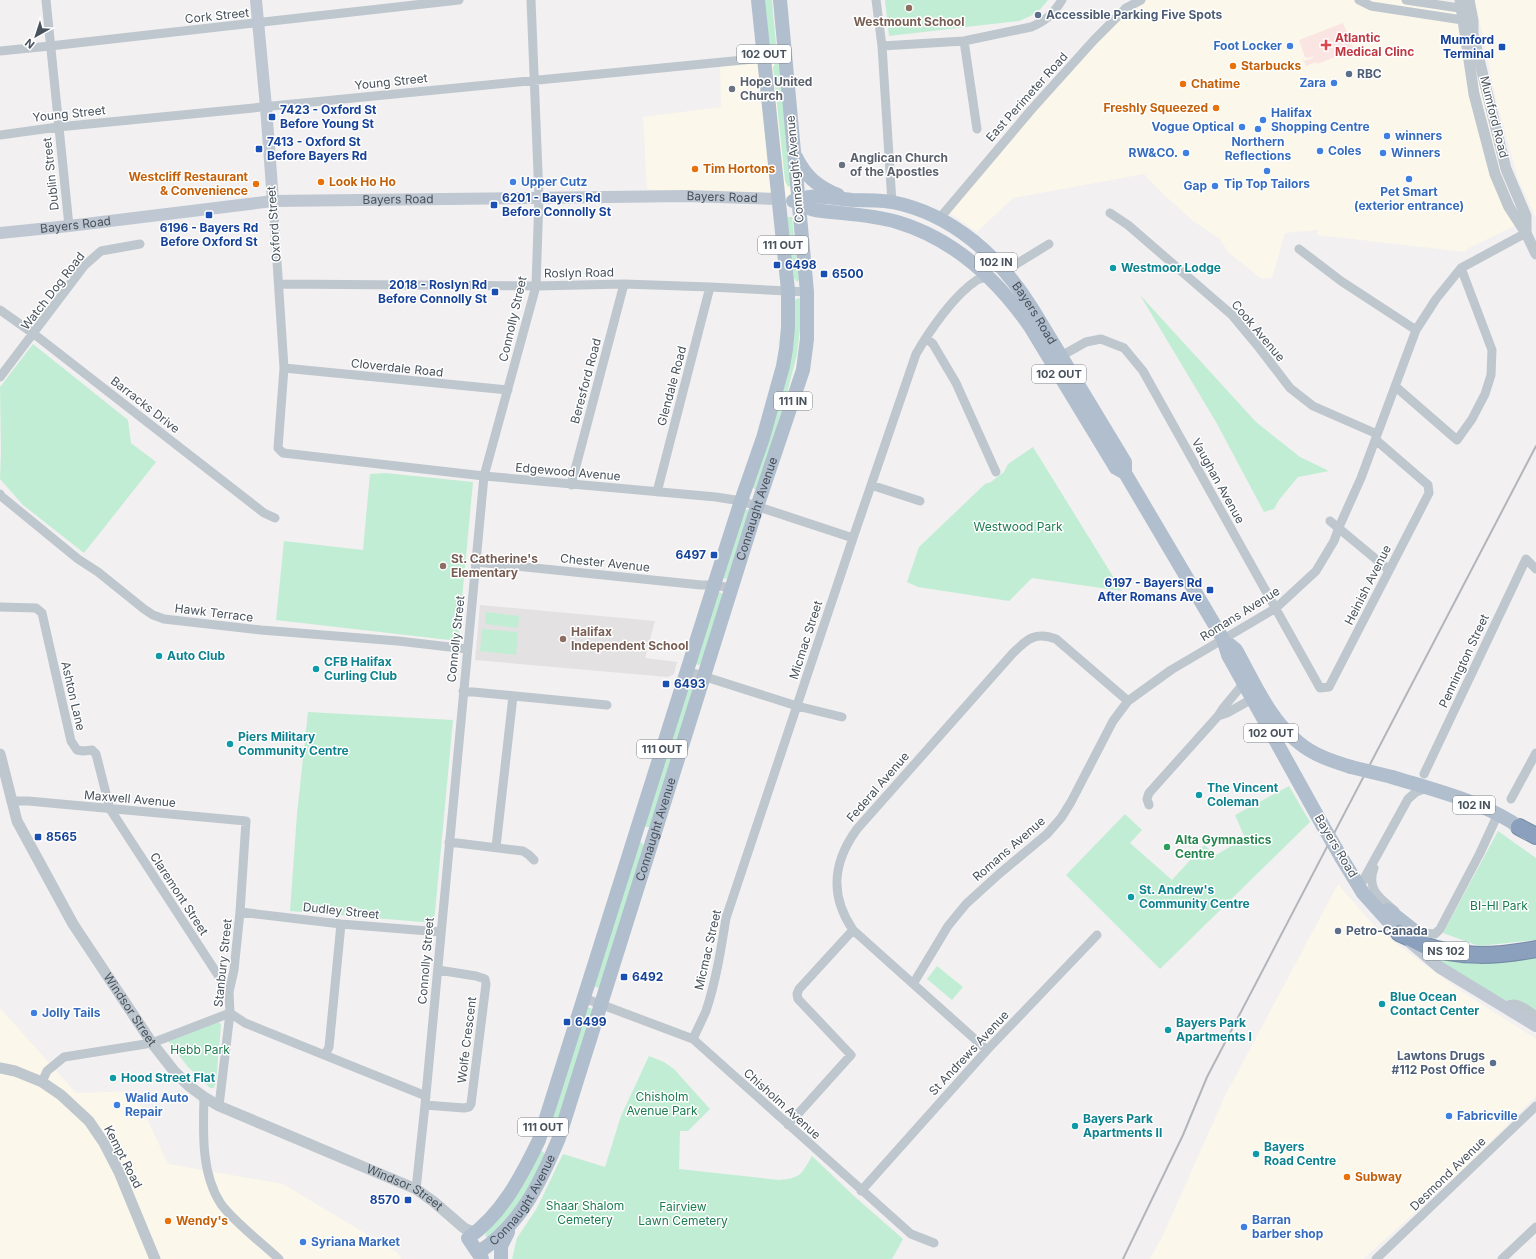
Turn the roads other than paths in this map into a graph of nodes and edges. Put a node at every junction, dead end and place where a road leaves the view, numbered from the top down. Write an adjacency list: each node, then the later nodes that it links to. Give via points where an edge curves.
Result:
1 (46, 0): 15 (street, Dublin Street)
2 (256, 0): 13 (main road, Oxford Street)
3 (459, 0): 13 (street, Cork Street)
4 (531, 0): 20 (street, Connolly Street)
5 (758, 0): 19 (main road, Connaught Avenue / 102 OUT)
6 (780, 0): 18 (main road, Connaught Avenue)
7 (876, 0): 16 (street)
8 (1062, 0): 14 (street, via 1050,17 1042,23)
9 (1141, 0): 33 (street, East Perimeter Road, via 1126,8 1094,40)
10 (1359, 0): 12 (street, via 1371,6)
11 (1406, 0): 12 (street)
12 (1466, 10): 37 (street, Mumford Road, via 1474,94 1495,174 1509,207)
13 (257, 23): 15 (street, Cork Street); 21 (main road, Oxford Street)
14 (964, 41): 16 (street); 23 (street)
15 (50, 46): 17 (street, Cork Street); 22 (street, Dublin Street)
16 (882, 46): 31 (street)
17 (0, 50)
18 (785, 54): 19 (street, Young Street); 25 (main road, Connaught Avenue)
19 (764, 58): 20 (street, Young Street); 27 (main road, Connaught Avenue / 102 OUT)
20 (534, 80): 21 (street, Young Street); 26 (street, Connolly Street)
21 (266, 107): 22 (street, Young Street); 29 (main road, Oxford Street)
22 (58, 127): 24 (street, Young Street); 34 (street, Dublin Street)
23 (977, 129)
24 (0, 135)
25 (793, 151): 28 (main road, via 810,179 824,189); 30 (main road, Connaught Avenue)
26 (539, 197): 27 (main road, Bayers Road, via 696,196); 29 (main road, Bayers Road); 49 (street, Connolly Street)
27 (778, 199): 30 (main road, Bayers Road / 102 OUT); 51 (main road, Connaught Avenue / 111 OUT)
28 (852, 200): 30 (main road, Bayers Road, via 810,197); 31 (main road, Bayers Road / 102 IN)
29 (273, 201): 34 (main road, Bayers Road); 47 (street, Oxford Street)
30 (798, 201): 35 (main road, Bayers Road / 102 OUT, via 813,210 876,218); 52 (main road, Connaught Avenue / 111 IN)
31 (892, 203): 33 (main road, Bayers Road / 102 IN, via 925,212)
32 (1110, 213): 62 (street, Cook Avenue, via 1128,225 1232,315 1290,388 1313,406)
33 (939, 219): 35 (main road, via 930,226); 38 (main road, Bayers Road / 102 IN)
34 (69, 226): 36 (main road, Bayers Road)
35 (918, 230): 43 (main road, Bayers Road / 102 OUT, via 957,251)
36 (0, 233)
37 (1526, 233): 42 (street, Mumford Road); 44 (street, Romans Avenue)
38 (966, 234): 43 (main road, via 964,245); 45 (main road, Bayers Road / 102 IN)
39 (140, 244): 55 (street, Watch Dog Road, via 101,251 84,266)
40 (1049, 244): 45 (street)
41 (1299, 249): 54 (street, via 1341,282)
42 (1536, 254)
43 (977, 266): 46 (main road, Bayers Road / 102 OUT)
44 (1461, 268): 54 (street, Romans Avenue, via 1436,299); 60 (street, via 1492,350 1492,375 1472,419 1457,440)
45 (1005, 271): 57 (main road, Bayers Road / 102 IN, via 1023,294)
46 (989, 277): 56 (street, Micmac Street, via 978,279 970,286 946,310); 65 (main road, Bayers Road / 102 OUT, via 1017,307 1116,468)
47 (278, 284): 49 (street, Roslyn Road); 58 (street, Oxford Street)
48 (624, 284): 49 (street, Roslyn Road); 50 (street, Roslyn Road); 67 (street, Beresford Road)
49 (536, 286): 61 (street, Connolly Street)
50 (710, 287): 51 (street, Roslyn Road); 70 (street, Glendale Road)
51 (788, 290): 52 (street, Roslyn Road); 72 (main road, Connaught Avenue / 111 OUT, via 786,350 763,438)
52 (807, 292): 74 (main road, Connaught Avenue / 111 IN, via 807,338 803,370)
53 (0, 310): 55 (street, Barracks Drive)
54 (1416, 330): 60 (street, Romans Avenue)
55 (34, 334): 59 (street, Watch Dog Road); 75 (street, Barracks Drive, via 264,513)
56 (926, 338): 64 (street, via 956,383); 69 (street, Micmac Street, via 916,354 901,394)
57 (1061, 356): 65 (main road, Bayers Road / 102 IN, via 1125,462); 85 (street, Vaughan Avenue, via 1086,342 1101,340 1124,348 1143,371)
58 (284, 368): 61 (street, Cloverdale Road); 63 (street, Oxford Street)
59 (0, 377)
60 (1396, 387): 62 (street, Romans Avenue)
61 (508, 390): 66 (street, Connolly Street)
62 (1376, 437): 68 (street, Cook Avenue); 77 (street, Romans Avenue)
63 (278, 448): 66 (street, Edgewood Avenue, via 283,453)
64 (996, 472)
65 (1125, 473): 86 (main road, Bayers Road)
66 (484, 476): 67 (street, Edgewood Avenue); 79 (street, Connolly Street)
67 (571, 485): 70 (street, Edgewood Avenue)
68 (1428, 485): 81 (street, Heinish Avenue, via 1429,493)
69 (871, 486): 73 (street); 78 (street, Micmac Street)
70 (657, 492): 72 (street, Edgewood Avenue)
71 (0, 494): 87 (street, Hawk Terrace, via 78,559 144,609 164,619)
72 (741, 501): 74 (street, Edgewood Avenue); 82 (main road, Connaught Avenue / 111 OUT)
73 (920, 501)
74 (757, 507): 78 (street, Edgewood Avenue); 83 (main road, Connaught Avenue / 111 IN)
75 (276, 518)
76 (1330, 521): 77 (street)
77 (1339, 527): 81 (street); 85 (street, Romans Avenue, via 1334,541 1316,571)
78 (853, 538): 97 (street, Micmac Street)
79 (476, 562): 82 (street, Chester Avenue); 87 (street, Connolly Street)
80 (1536, 568): 102 (street, Pennington Street, via 1526,559)
81 (1389, 570): 91 (street, Heinish Avenue, via 1329,686)
82 (714, 585): 83 (street, Chester Avenue); 88 (main road, Connaught Avenue / 111 OUT)
83 (732, 588): 89 (main road, Connaught Avenue / 111 IN)
84 (0, 607): 107 (street, Ashton Lane, via 36,608 42,613 71,741 76,750 92,750 96,754)
85 (1276, 608): 86 (street, Romans Avenue); 91 (street, Vaughan Avenue)
86 (1223, 639): 90 (main road, Bayers Road / 102 OUT); 95 (street, Romans Avenue, via 1171,670); 103 (main road, Bayers Road / 102 IN, bridge, via 1236,650 1272,714 1298,742 1317,754 1351,767)
87 (467, 649): 92 (street, Connolly Street)
88 (687, 671): 89 (street); 111 (main road, Connaught Avenue / 111 OUT)
89 (704, 675): 97 (street); 113 (main road, Connaught Avenue / 111 IN)
90 (1243, 684): 94 (main road, Bayers Road / 102 OUT); 98 (street)
91 (1320, 688)
92 (463, 691): 93 (street); 115 (street, Connolly Street)
93 (513, 696): 96 (street); 116 (street)
94 (1252, 699): 98 (street); 119 (main road, Bayers Road / 102 OUT, bridge, via 1323,826)
95 (1128, 701): 122 (street, Federal Avenue, via 1056,639 1035,636 1024,641 847,843 838,864 837,886 840,904); 130 (street, Romans Avenue, via 1111,725 1061,818 1047,834 966,904 948,926)
96 (607, 705)
97 (797, 706): 99 (street); 138 (street, Micmac Street, via 726,918 710,997)
98 (1218, 716): 106 (street, via 1149,793)
99 (842, 717)
100 (0, 754): 105 (street, Windsor Street)
101 (1535, 759): 104 (street)
102 (1424, 774)
103 (1427, 788): 108 (main road, Bayers Road / 102 IN); 117 (street, via 1416,792 1408,799)
104 (1510, 799)
105 (11, 802): 107 (street, Maxwell Avenue, via 28,801); 139 (street, Windsor Street, via 17,822 73,924)
106 (1149, 805)
107 (110, 809): 109 (street, Maxwell Avenue); 131 (street, Claremont Street)
108 (1498, 814): 110 (main road, Bayers Road / 102 IN); 125 (street, via 1440,929 1435,934)
109 (246, 821): 120 (street, Stanbury Street)
110 (1519, 827): 112 (highway); 114 (main road, Bayers Road)
111 (635, 832): 113 (main road); 132 (main road, Connaught Avenue / 111 OUT)
112 (1536, 836)
113 (653, 838): 133 (main road, Connaught Avenue / 111 IN)
114 (1536, 841)
115 (449, 842): 116 (street); 123 (street, Connolly Street)
116 (496, 847): 118 (street, via 523,851)
117 (1378, 855): 119 (street); 125 (street, Bayers Road, via 1371,879 1372,887 1376,894)
118 (534, 860)
119 (1360, 886): 124 (main road, Bayers Road, via 1363,893); 125 (main road, NS 102, via 1397,918)
120 (240, 912): 121 (street, Dudley Street); 131 (street, Stanbury Street)
121 (341, 924): 123 (street, Dudley Street); 141 (street, via 328,1047)
122 (853, 930): 130 (street, Federal Avenue); 148 (street, via 811,974 797,994 798,999 851,1055)
123 (441, 932): 129 (street, Connolly Street)
124 (1399, 933): 128 (highway, NS 102, via 1425,945 1456,954); 134 (main road, Bayers Road, via 1439,967)
125 (1421, 933): 128 (highway, NS 102, via 1449,947)
126 (1097, 934): 140 (street, St Andrews Avenue)
127 (1536, 949): 128 (highway, NS 102)
128 (1495, 954)
129 (438, 970): 145 (street, Connolly Street); 145 (street, Wolfe Crescent, via 476,976 485,979 486,984 471,1104 464,1108)
130 (913, 984): 140 (street, Federal Avenue)
131 (229, 992): 135 (street, Stanbury Street)
132 (584, 998): 133 (street); 153 (main road, Connaught Avenue / 111 OUT, via 539,1140 506,1200 483,1227)
133 (602, 1004): 138 (street, Chisholm Avenue); 151 (main road, Connaught Avenue / 111 IN, via 559,1138 533,1193)
134 (1504, 1007): 136 (street, via 1510,1003 1516,1004); 137 (main road, Bayers Road)
135 (230, 1013): 139 (street); 141 (street, via 245,1023); 146 (street, Stanbury Street)
136 (1536, 1016)
137 (1536, 1026)
138 (693, 1039): 148 (street, Chisholm Avenue)
139 (152, 1043): 143 (street, via 64,1057 47,1070); 144 (street, Windsor Street, via 174,1071)
140 (986, 1050): 150 (street, St Andrews Avenue)
141 (325, 1054): 145 (street)
142 (0, 1068): 143 (street, Kempt Road)
143 (42, 1082): 156 (street, Kempt Road, via 75,1107 89,1121 104,1143 119,1172)
144 (204, 1097): 146 (street, Windsor Street); 157 (street, via 207,1171 213,1189 222,1204)
145 (425, 1100): 149 (street, Connolly Street)
146 (219, 1106): 149 (street, Windsor Street)
147 (1536, 1106): 159 (street, Desmond Avenue)
148 (788, 1125): 150 (street, Chisholm Avenue)
149 (416, 1189): 153 (street, Windsor Street)
150 (861, 1191): 154 (street, Chisholm Avenue, via 911,1234)
151 (513, 1223): 155 (main road, Connaught Avenue); 158 (main road, via 500,1246)
152 (1536, 1227): 160 (street)
153 (469, 1233): 155 (main road, Windsor Street)
154 (934, 1242)
155 (485, 1254)
156 (155, 1259)
157 (278, 1259)
158 (501, 1259)
159 (1376, 1259)
160 (1502, 1259)

